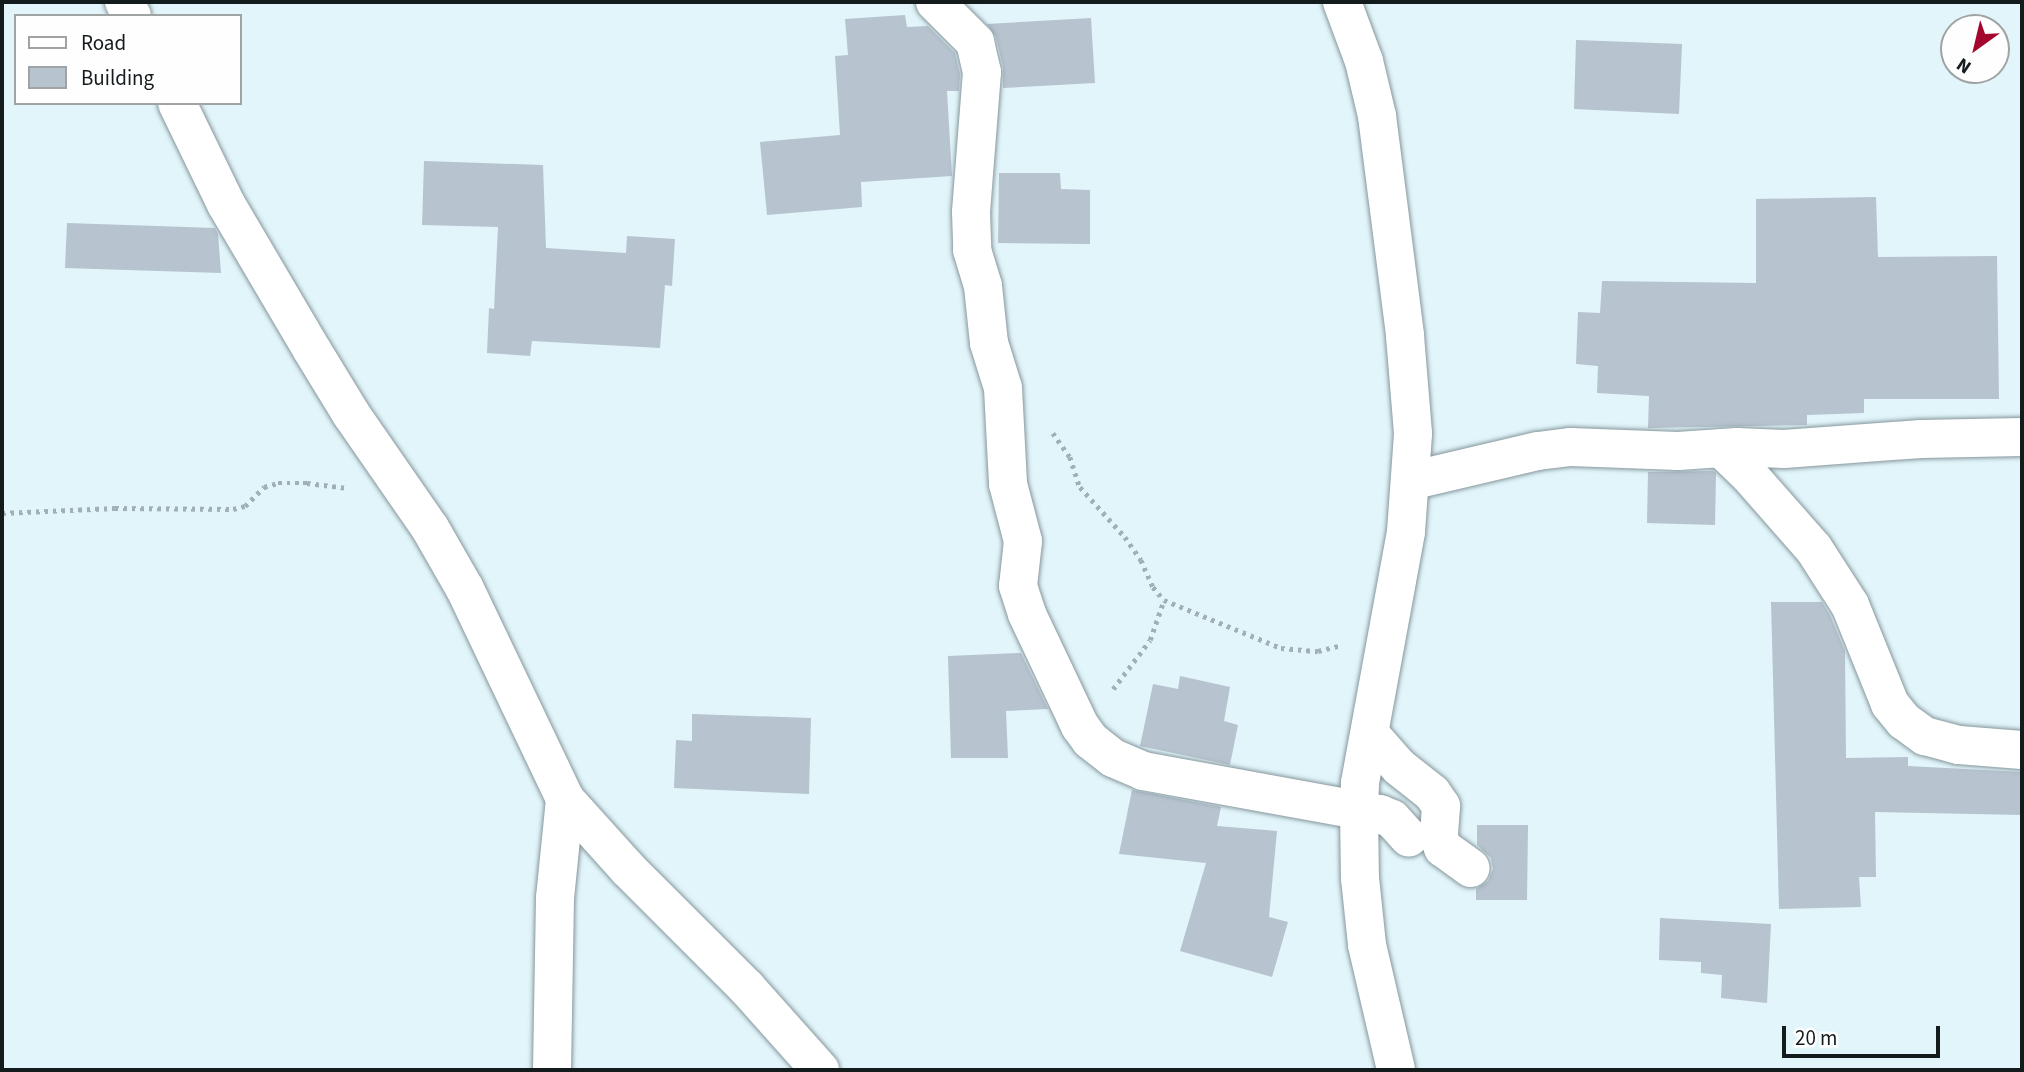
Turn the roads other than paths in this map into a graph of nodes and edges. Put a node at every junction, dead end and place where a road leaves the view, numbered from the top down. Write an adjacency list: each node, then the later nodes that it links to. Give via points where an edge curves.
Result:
1 (935, 2): 10 (street, via 975,42 982,72 972,250 983,286 989,343 1003,388 1008,484 1023,541 1018,586 1080,726 1113,758 1143,771)
2 (1342, 2): 6 (street, via 1364,61 1377,116 1405,336 1413,434)
3 (178, 105): 9 (street, via 226,204 312,350 465,589)
4 (2022, 437): 5 (street)
5 (1721, 448): 6 (street, via 1572,447); 8 (street, via 1814,549 1850,605 1890,704 1905,722 1926,736 1959,746)
6 (1410, 481): 7 (street, via 1406,532)
7 (1370, 734): 10 (street); 11 (street, via 1441,807)
8 (2022, 750)
9 (565, 799): 14 (street, via 555,898); 15 (street)
10 (1359, 810): 11 (street, via 1392,819); 13 (street)
11 (1424, 838): 12 (street); 13 (street, via 1385,852)
12 (1471, 868)
13 (1360, 878): 16 (street, via 1367,945)
14 (552, 1070)
15 (820, 1070)
16 (1396, 1070)

